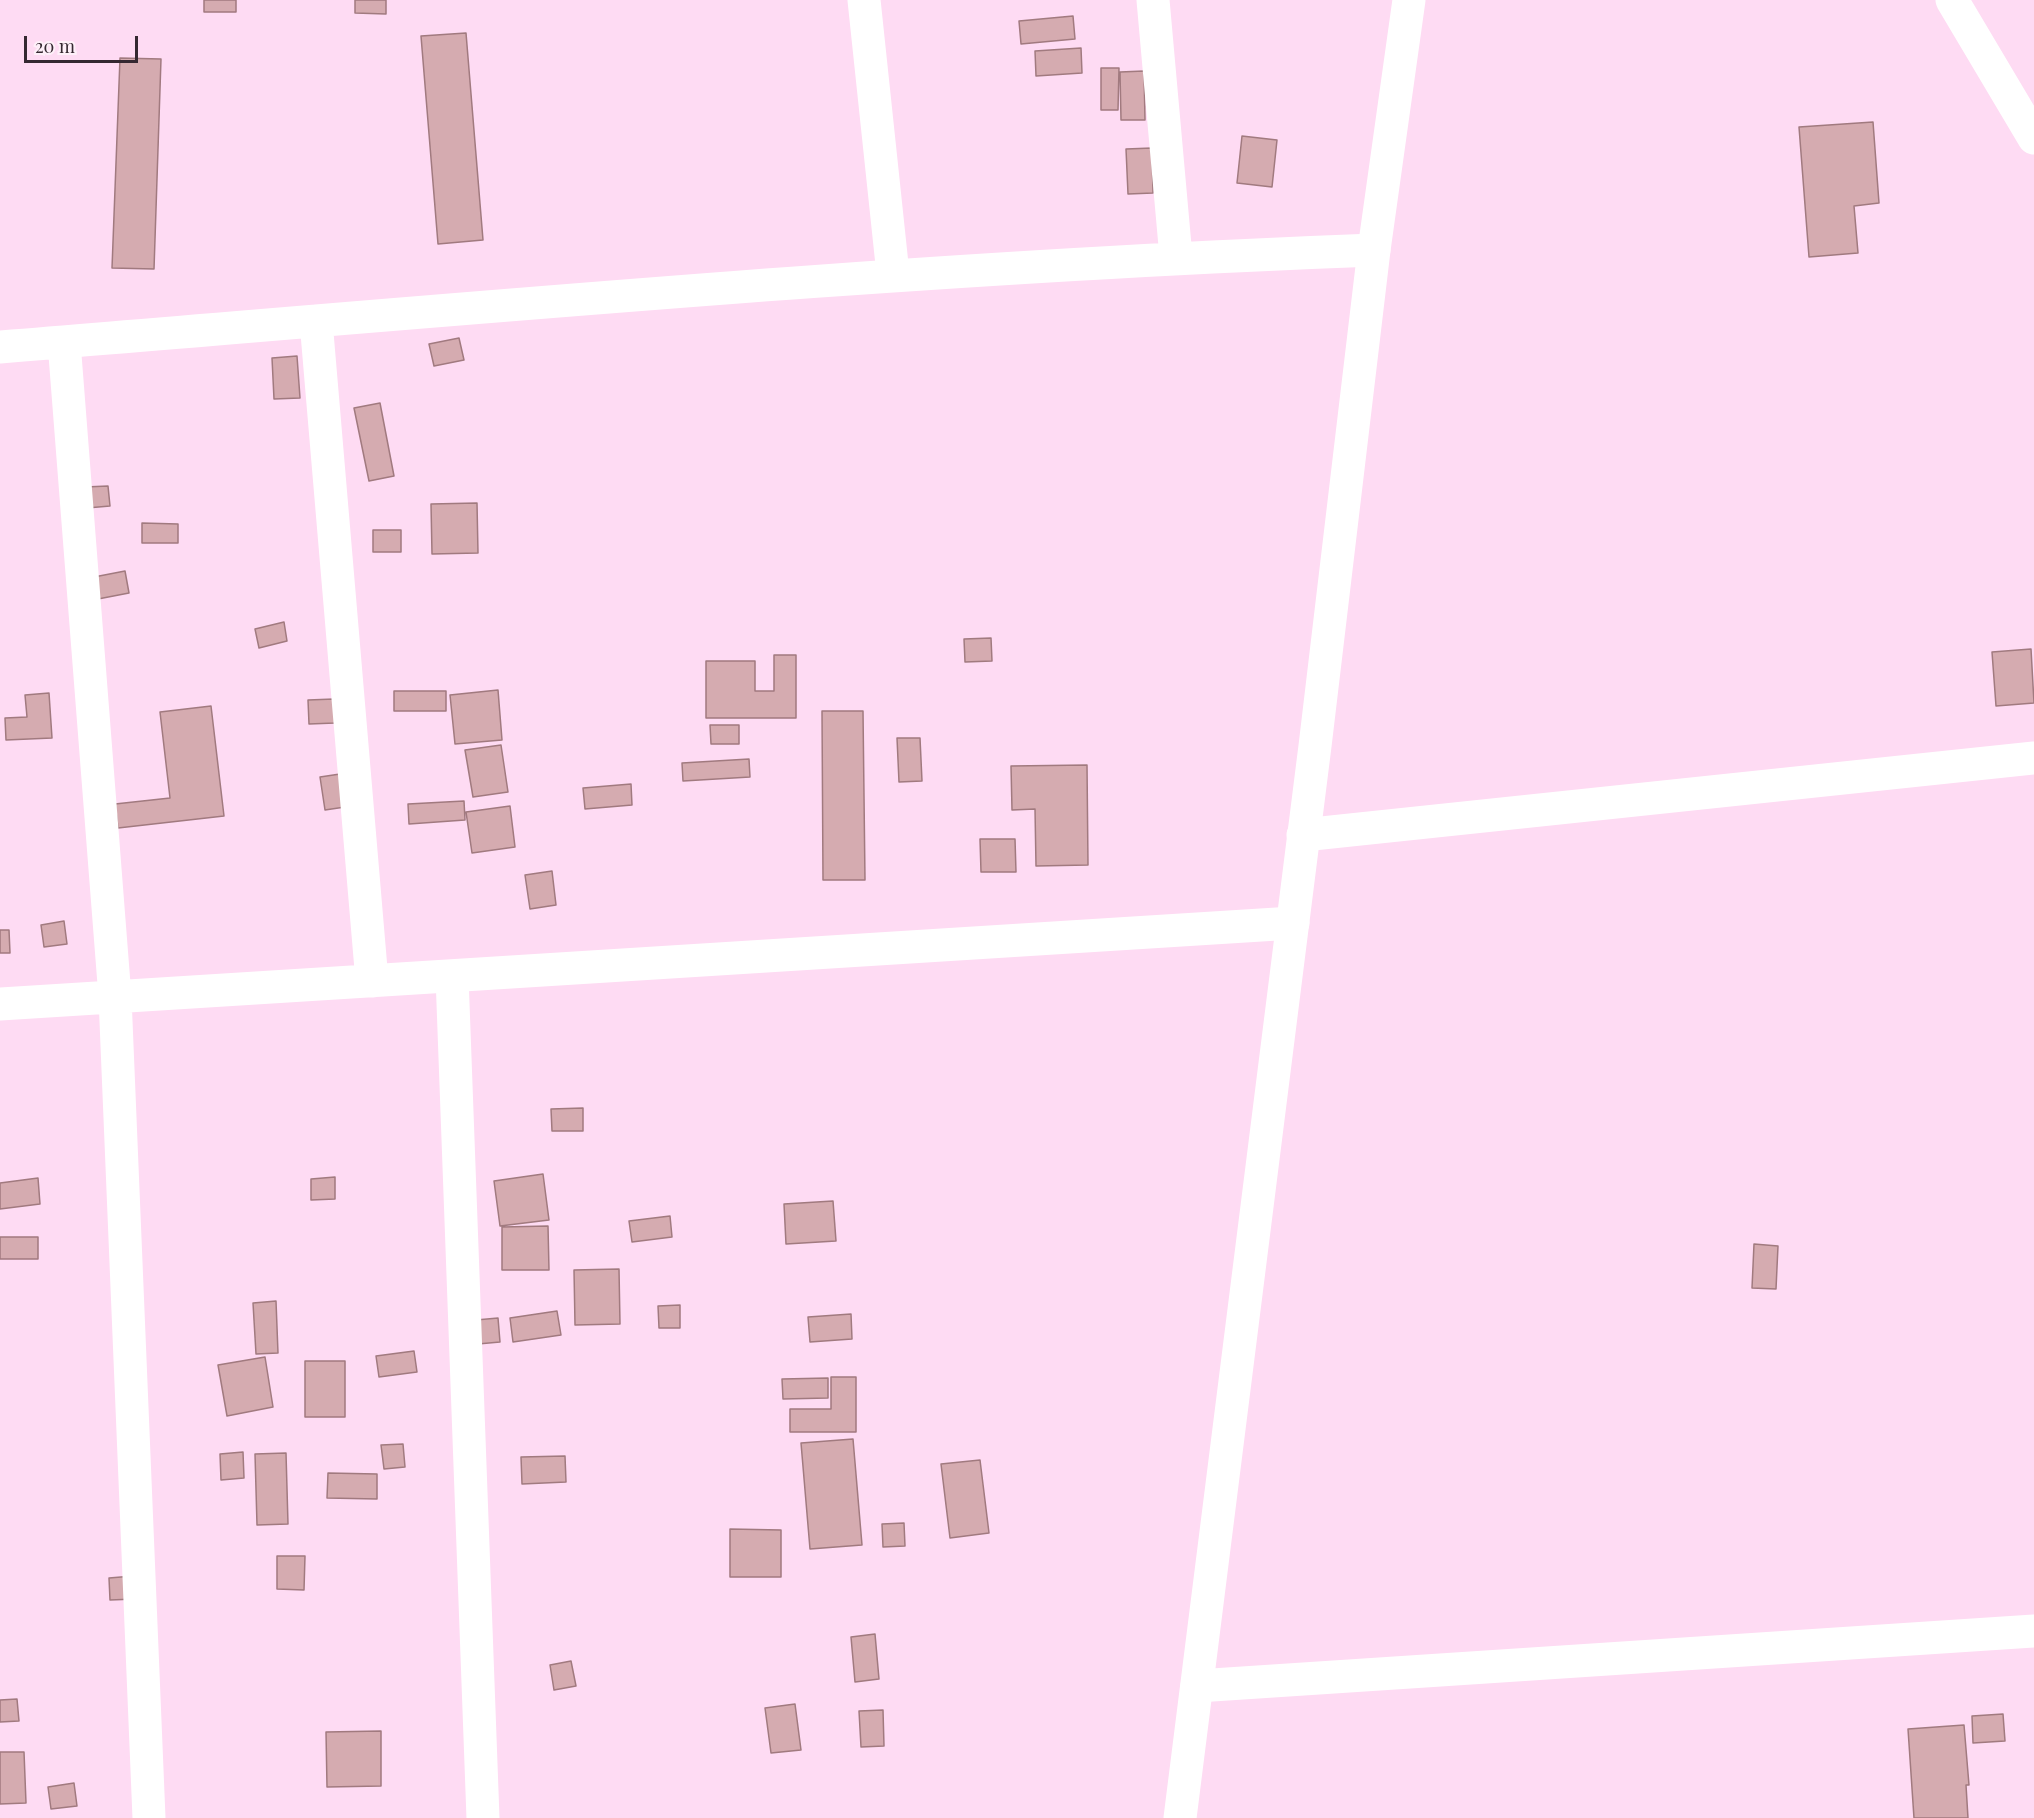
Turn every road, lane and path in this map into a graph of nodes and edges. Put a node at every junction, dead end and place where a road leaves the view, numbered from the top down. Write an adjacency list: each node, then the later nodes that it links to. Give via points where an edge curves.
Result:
1 (864, 0): 9 (street)
2 (1153, 0): 8 (street)
3 (1409, 0): 7 (street)
4 (1953, 0): 5 (street)
5 (2021, 96): 6 (street)
6 (2034, 138)
7 (1374, 250): 8 (street); 14 (street)
8 (1176, 257): 9 (street)
9 (894, 274): 10 (street)
10 (316, 321): 11 (street); 17 (street)
11 (64, 342): 12 (street); 18 (street)
12 (0, 347)
13 (2034, 758): 14 (street)
14 (1303, 835): 15 (street)
15 (1293, 923): 16 (street); 21 (street)
16 (452, 976): 17 (street); 23 (street)
17 (372, 981): 18 (street)
18 (115, 997): 19 (street); 22 (street)
19 (0, 1004)
20 (2034, 1631): 21 (street)
21 (1197, 1686): 24 (street)
22 (149, 1818)
23 (483, 1818)
24 (1180, 1818)

